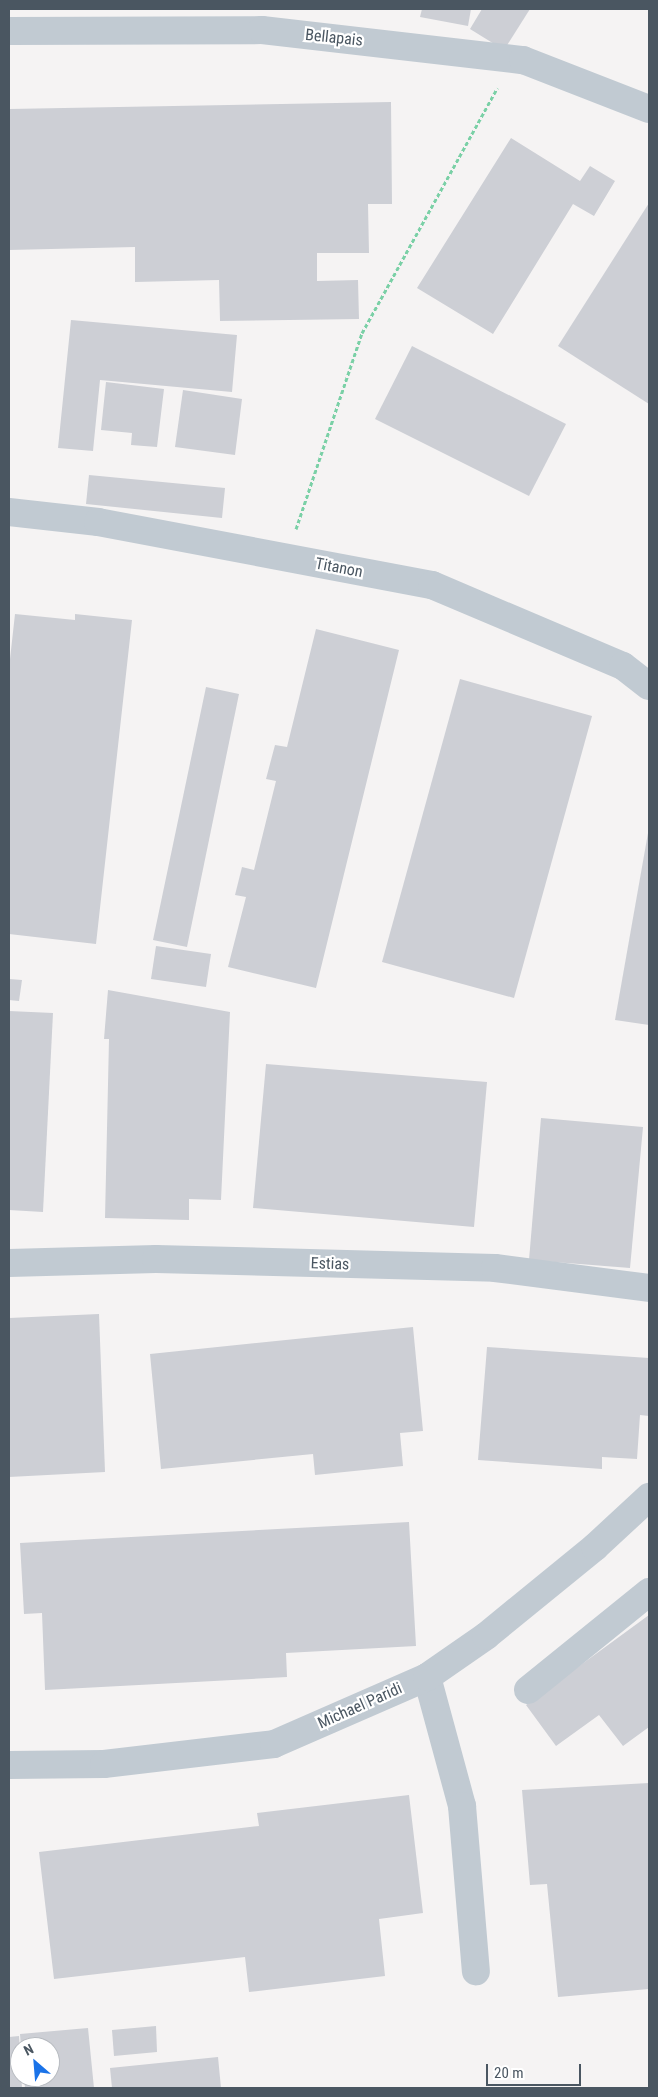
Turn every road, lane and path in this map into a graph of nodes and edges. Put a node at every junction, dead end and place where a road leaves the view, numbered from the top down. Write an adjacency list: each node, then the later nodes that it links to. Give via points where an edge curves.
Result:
1 (9, 31): 2 (street, Bellapais, via 262,30)
2 (516, 59): 3 (street, Bellapais); 5 (path, via 479,119 362,333)
3 (649, 110)
4 (9, 512): 5 (street, Titanon, via 98,522)
5 (286, 558): 6 (street, Titanon, via 432,585 623,666)
6 (649, 686)
7 (9, 1263): 8 (street, Estias, via 156,1258 496,1268)
8 (649, 1288)
9 (649, 1497): 11 (street, Michael Paridi, via 595,1547 486,1636)
10 (649, 1592): 12 (street)
11 (427, 1677): 13 (street, Michael Paridi, via 274,1744 104,1764); 14 (street, via 462,1806)
12 (528, 1690)
13 (9, 1766)
14 (476, 1971)

